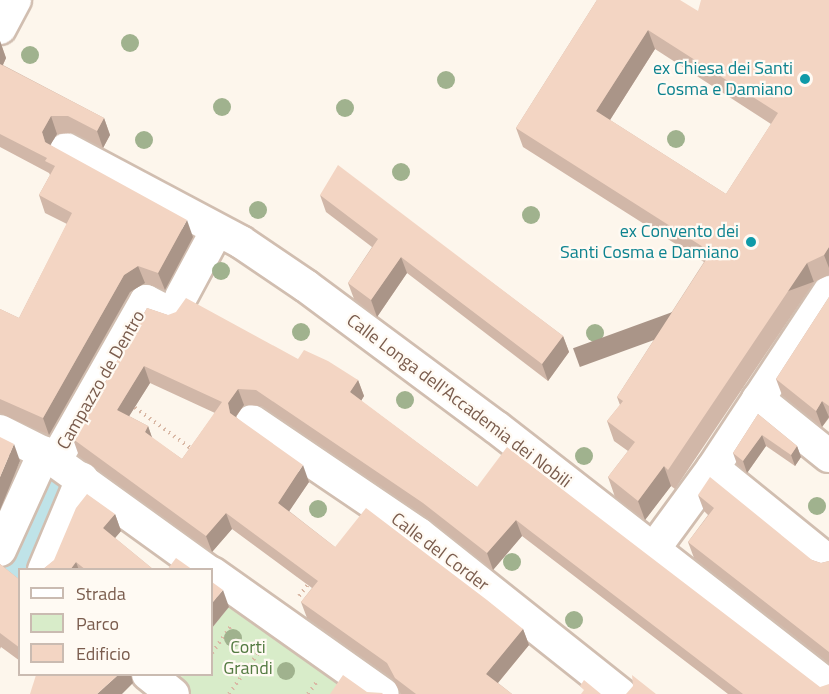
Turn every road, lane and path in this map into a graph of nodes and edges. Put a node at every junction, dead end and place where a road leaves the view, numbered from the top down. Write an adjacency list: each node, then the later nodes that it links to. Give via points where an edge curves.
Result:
1 (15, 0): 2 (street)
2 (0, 28)
3 (66, 149): 4 (street, Calle Longa dell'Accademia dei Nobili)
4 (217, 230): 7 (street, Campazzo de Dentro, via 172,314 146,301); 17 (street, Calle Longa dell'Accademia dei Nobili, via 306,285)
5 (829, 292): 6 (street)
6 (818, 332): 8 (street)
7 (100, 382): 11 (path); 13 (street, Campazzo de Dentro)
8 (758, 399): 12 (street); 14 (street)
9 (252, 421): 29 (street, Calle del Corder, via 419,534)
10 (0, 431): 13 (street)
11 (196, 452)
12 (829, 456)
13 (50, 457): 15 (street); 16 (street, Campazzo de Dentro)
14 (713, 468): 17 (street); 18 (street)
15 (82, 479): 19 (street); 20 (street)
16 (0, 550)
17 (652, 550): 25 (street, Calle Longa dell'Accademia dei Nobili)
18 (829, 562)
19 (45, 568)
20 (203, 568)
21 (213, 574): 23 (street)
22 (312, 578): 23 (path)
23 (280, 622): 27 (path); 28 (street)
24 (149, 676): 26 (street)
25 (829, 686)
26 (173, 694)
27 (229, 694)
28 (382, 694)
29 (620, 694)

